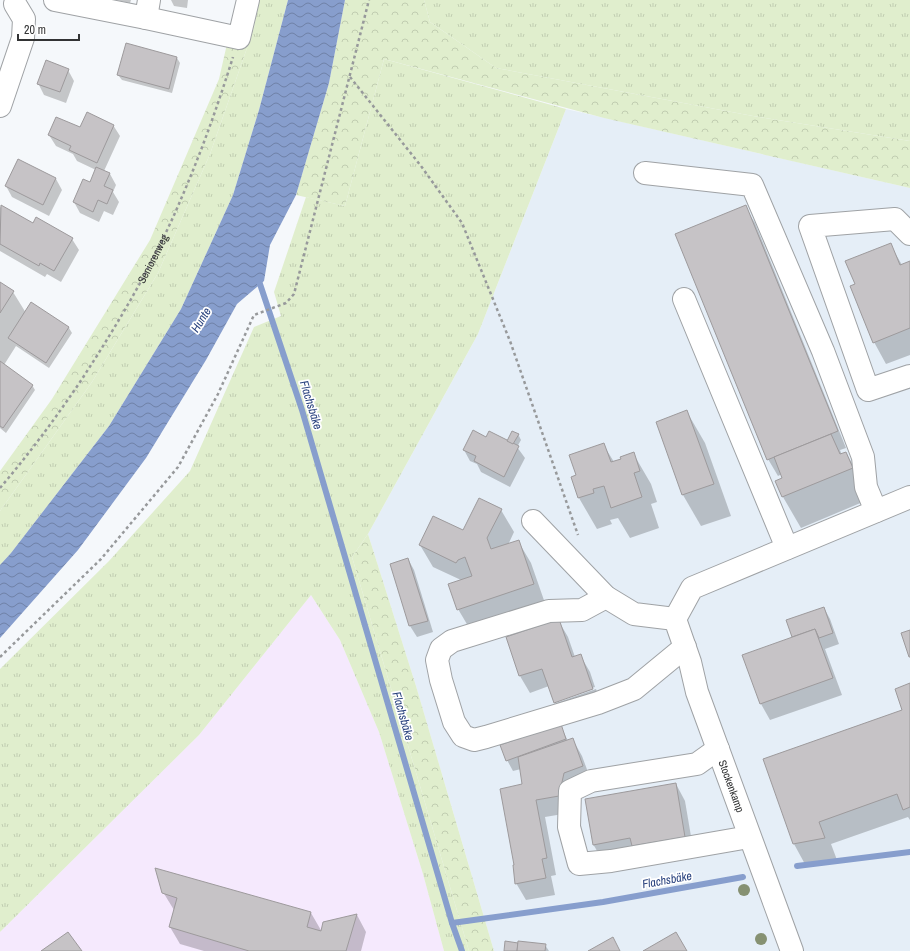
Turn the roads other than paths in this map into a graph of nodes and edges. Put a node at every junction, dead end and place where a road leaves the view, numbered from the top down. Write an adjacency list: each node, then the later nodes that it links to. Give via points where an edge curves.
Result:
1 (55, 0): 4 (street)
2 (248, 0): 4 (street, via 239,38)
3 (16, 1): 5 (street, via 24,19 23,38)
4 (148, 9)
5 (0, 106)
6 (646, 173): 11 (street, via 752,185 823,351 863,457 866,487)
7 (910, 234): 9 (street, via 895,219 810,226 868,390)
8 (684, 299): 13 (street)
9 (910, 376)
10 (910, 497): 11 (street)
11 (876, 511): 13 (street)
12 (533, 521): 14 (street)
13 (787, 548): 15 (street, via 692,588)
14 (606, 597): 15 (street, via 634,614); 16 (street, via 582,610 549,611 452,641 441,649 438,660 441,680 454,722 463,736 474,740 486,737 598,703 634,689)
15 (675, 620): 16 (street, Stockenkamp)
16 (685, 647): 17 (street, Stockenkamp)
17 (718, 749): 18 (street, Stockenkamp); 18 (street, via 697,764 591,781 570,791 569,827 580,864)
18 (749, 837): 19 (street, Stockenkamp)
19 (792, 951)

